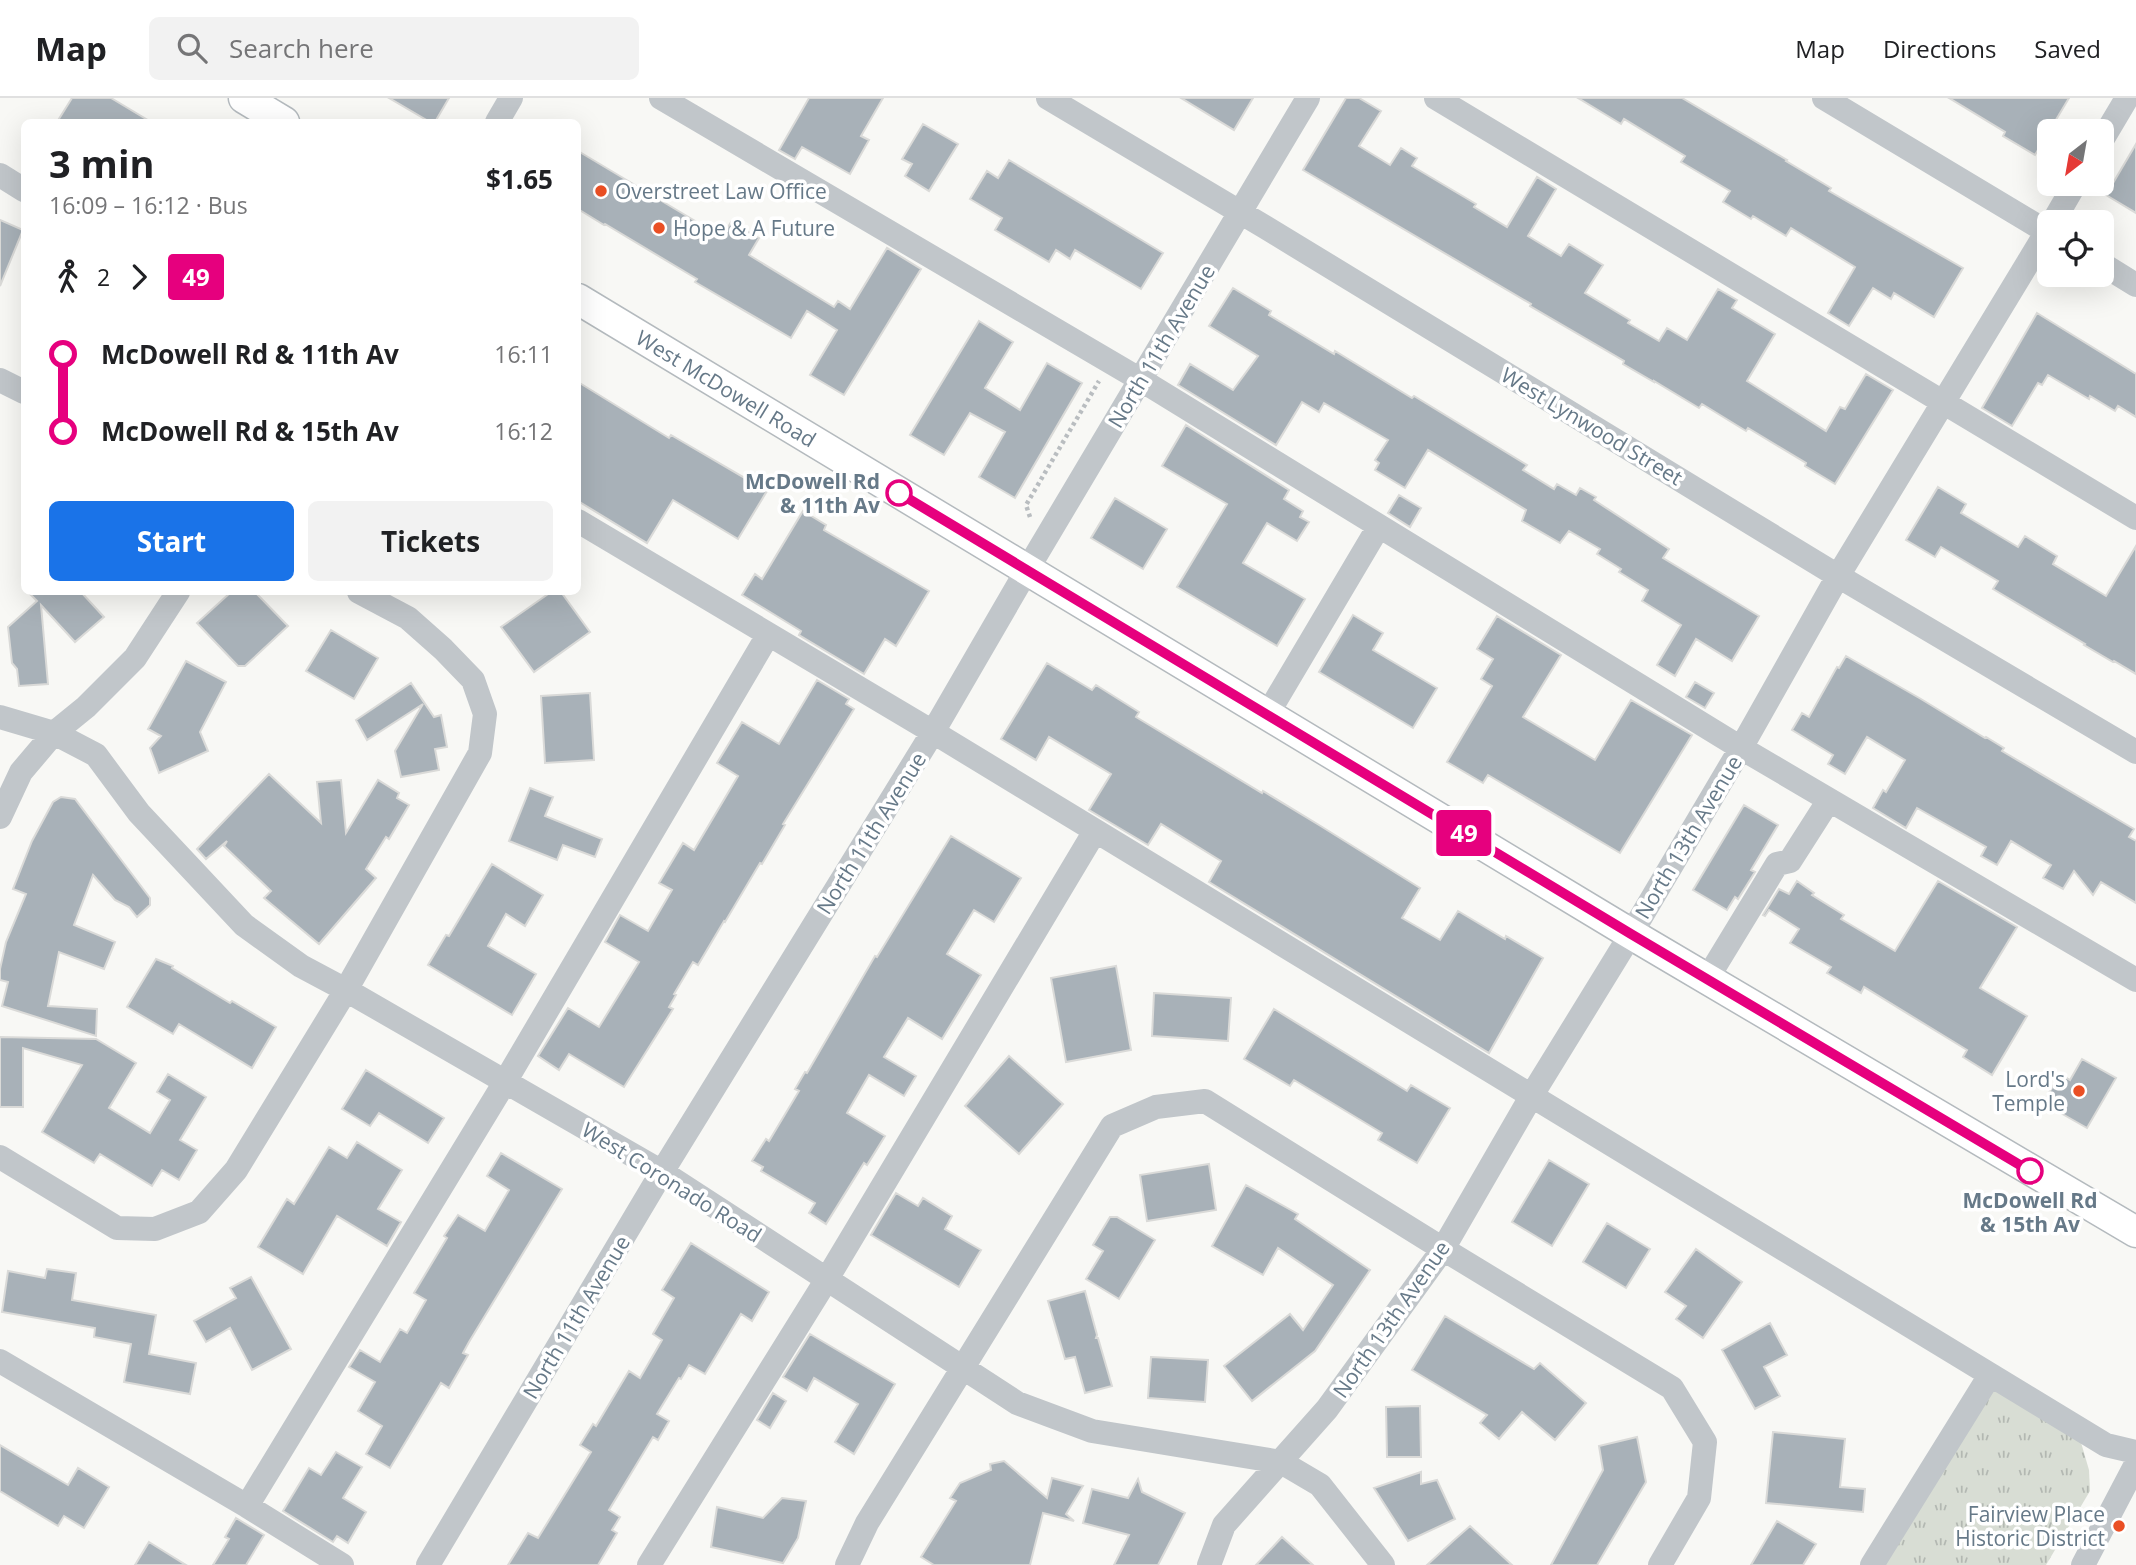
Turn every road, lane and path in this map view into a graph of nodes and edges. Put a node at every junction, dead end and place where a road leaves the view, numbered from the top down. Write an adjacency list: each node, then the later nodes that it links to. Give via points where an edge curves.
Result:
1 (244, 98): 9 (main road)
2 (511, 98): 10 (street)
3 (661, 98): 20 (street)
4 (1048, 98): 14 (street, West Lynwood Street)
5 (1308, 98): 14 (street, North 11th Avenue)
6 (1436, 98): 24 (street)
7 (1824, 98): 15 (street)
8 (2127, 98): 11 (street)
9 (279, 119)
10 (499, 119)
11 (2114, 120)
12 (0, 175): 13 (street)
13 (21, 188)
14 (1240, 212): 22 (street, North 11th Avenue); 30 (street, West Lynwood Street)
15 (2037, 221)
16 (2037, 250): 24 (street, North 13th Avenue)
17 (2114, 271): 18 (street)
18 (2136, 285)
19 (581, 301): 29 (main road, West McDowell Road)
20 (1116, 366): 22 (street); 25 (path, via 1108,380 1101,377 1026,505)
21 (0, 380): 23 (street)
22 (1141, 380): 28 (street); 29 (street, North 11th Avenue)
23 (21, 390)
24 (1943, 402): 26 (street); 30 (street, North 13th Avenue)
25 (1030, 517)
26 (2136, 518)
27 (581, 523): 33 (street)
28 (1379, 526): 34 (street); 38 (street)
29 (1027, 570): 34 (main road, West McDowell Road); 36 (street, North 11th Avenue)
30 (1838, 576): 38 (street, North 13th Avenue); 39 (street, West Lynwood Street)
31 (176, 595): 37 (street, via 135,658)
32 (365, 595): 46 (street, via 408,618 443,649 473,680 485,714 480,753)
33 (768, 635): 36 (street); 47 (street)
34 (1267, 715): 43 (main road, West McDowell Road)
35 (0, 717): 37 (street, West Coronado Road)
36 (933, 732): 42 (street); 50 (street, North 11th Avenue)
37 (54, 733): 41 (street, via 21,772); 46 (street, West Coronado Road, via 96,755 139,813 244,925 301,966)
38 (1741, 748): 40 (street); 43 (street, North 13th Avenue)
39 (2136, 752)
40 (1829, 800): 44 (street, via 1790,861 1777,864); 45 (street)
41 (0, 817)
42 (1095, 831): 48 (street); 53 (street)
43 (1631, 934): 44 (main road, West McDowell Road); 48 (street, North 13th Avenue)
44 (1707, 978): 51 (main road, West McDowell Road)
45 (2136, 980)
46 (346, 989): 47 (street, West Coronado Road); 49 (street, via 236,1170 199,1212 155,1228 117,1228)
47 (505, 1082): 50 (street, West Coronado Road); 60 (street)
48 (1532, 1096): 52 (street, North 13th Avenue); 56 (street)
49 (0, 1157)
50 (662, 1172): 53 (street, West Coronado Road); 62 (street, North 11th Avenue)
51 (2136, 1232)
52 (1443, 1250): 55 (street, via 1205,1101 1156,1107 1112,1126); 58 (street, North 13th Avenue, via 1327,1409); 67 (street, via 1672,1388 1705,1442 1699,1498)
53 (827, 1279): 55 (street, West Coronado Road); 63 (street)
54 (0, 1361): 60 (street)
55 (964, 1367): 58 (street, West Coronado Road, via 1017,1403 1091,1431); 64 (street, via 867,1523)
56 (1990, 1375): 57 (street, via 2106,1445); 68 (street)
57 (2136, 1452)
58 (1281, 1462): 65 (street, North 13th Avenue, via 1224,1525); 66 (street, West Coronado Road, via 1320,1485)
59 (2136, 1464): 69 (street)
60 (247, 1506): 61 (street)
61 (342, 1565)
62 (428, 1565)
63 (649, 1565)
64 (847, 1565)
65 (1209, 1565)
66 (1383, 1565)
67 (1660, 1565)
68 (1872, 1565)
69 (2083, 1565)

